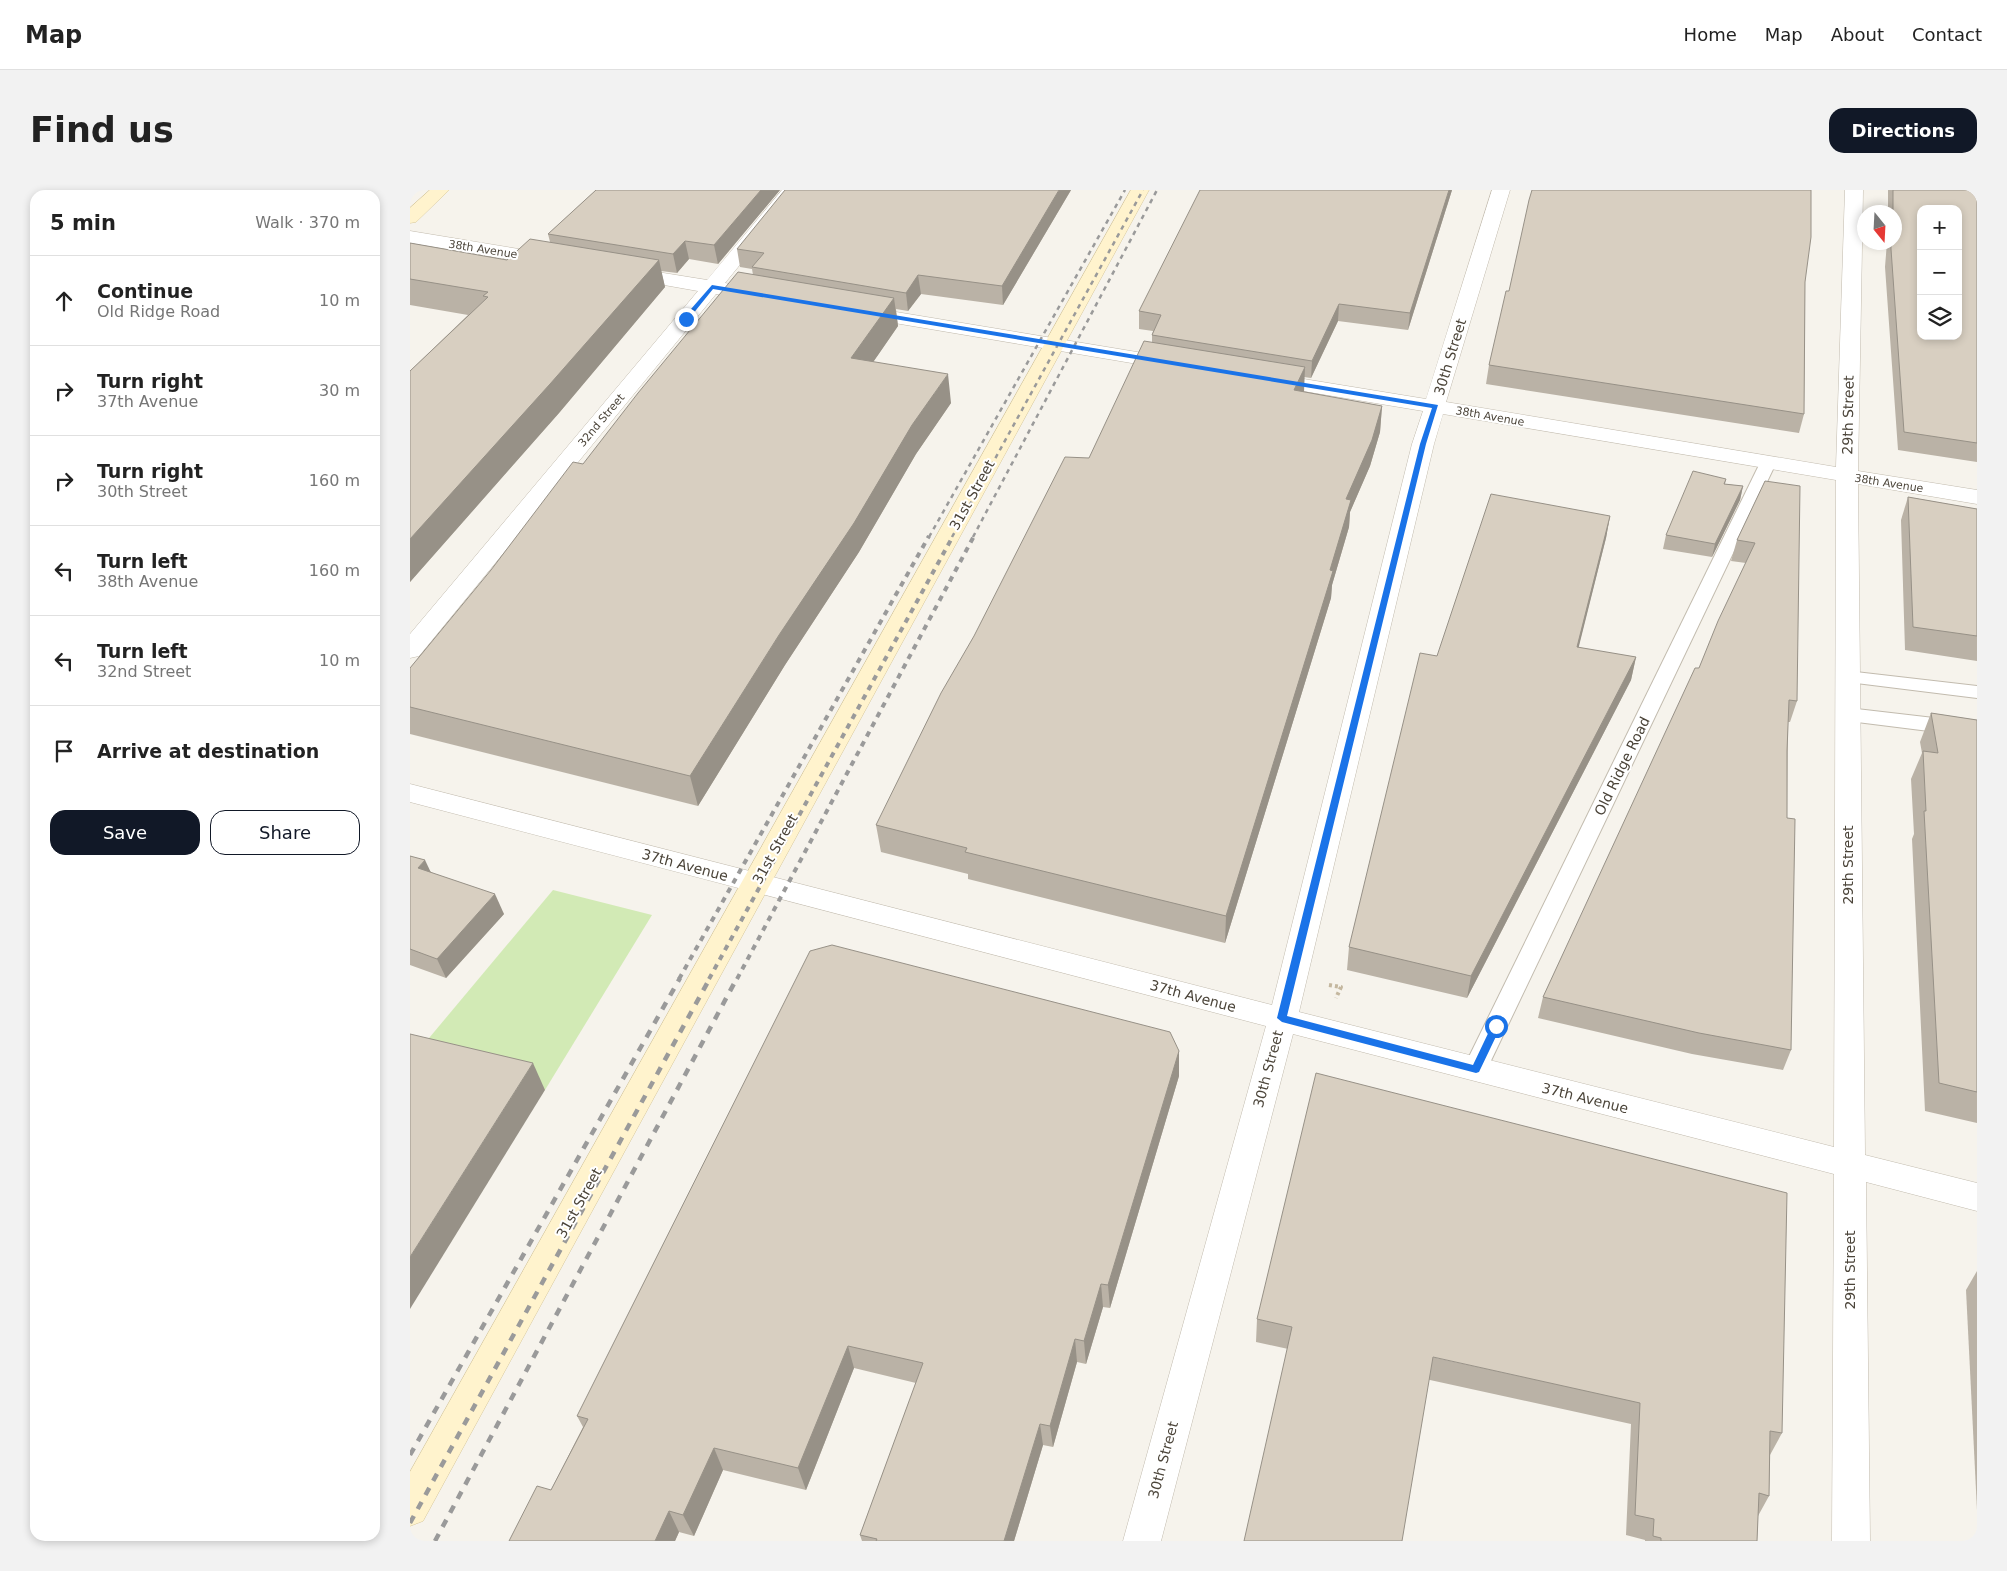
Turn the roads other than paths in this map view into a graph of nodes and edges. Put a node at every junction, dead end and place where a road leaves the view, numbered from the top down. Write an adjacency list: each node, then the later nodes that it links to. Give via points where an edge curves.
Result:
1 (440, 190): 6 (main road)
2 (792, 190): 10 (street, 32nd Street)
3 (1140, 190): 13 (main road, 31st Street)
4 (1501, 190): 16 (street, 30th Street)
5 (1854, 190): 18 (street, 29th Street)
6 (410, 218)
7 (410, 237): 8 (street, 38th Avenue)
8 (565, 263)
9 (613, 271): 10 (street)
10 (712, 287): 11 (street); 20 (street, 32nd Street)
11 (778, 298)
12 (837, 308): 13 (street)
13 (1055, 345): 14 (street); 26 (main road, 31st Street)
14 (1192, 367)
15 (1251, 377): 16 (street, 38th Avenue)
16 (1435, 406): 17 (street, 38th Avenue); 27 (street, 30th Street)
17 (1768, 462): 18 (street, 38th Avenue); 28 (lane, Old Ridge Road)
18 (1847, 476): 19 (street, 38th Avenue); 21 (street, 29th Street)
19 (1977, 497)
20 (410, 650)
21 (1847, 677): 22 (lane); 23 (street, 29th Street)
22 (1977, 692)
23 (1848, 715): 24 (lane); 29 (street, 29th Street)
24 (1977, 730)
25 (410, 793): 26 (street, 37th Avenue)
26 (756, 884): 27 (street, 37th Avenue); 31 (main road, 31st Street)
27 (1282, 1018): 28 (street, 37th Avenue); 32 (street, 30th Street)
28 (1476, 1069): 29 (street, 37th Avenue)
29 (1849, 1165): 30 (street, 37th Avenue); 33 (street, 29th Street)
30 (1977, 1197)
31 (410, 1508)
32 (1142, 1541)
33 (1851, 1541)

